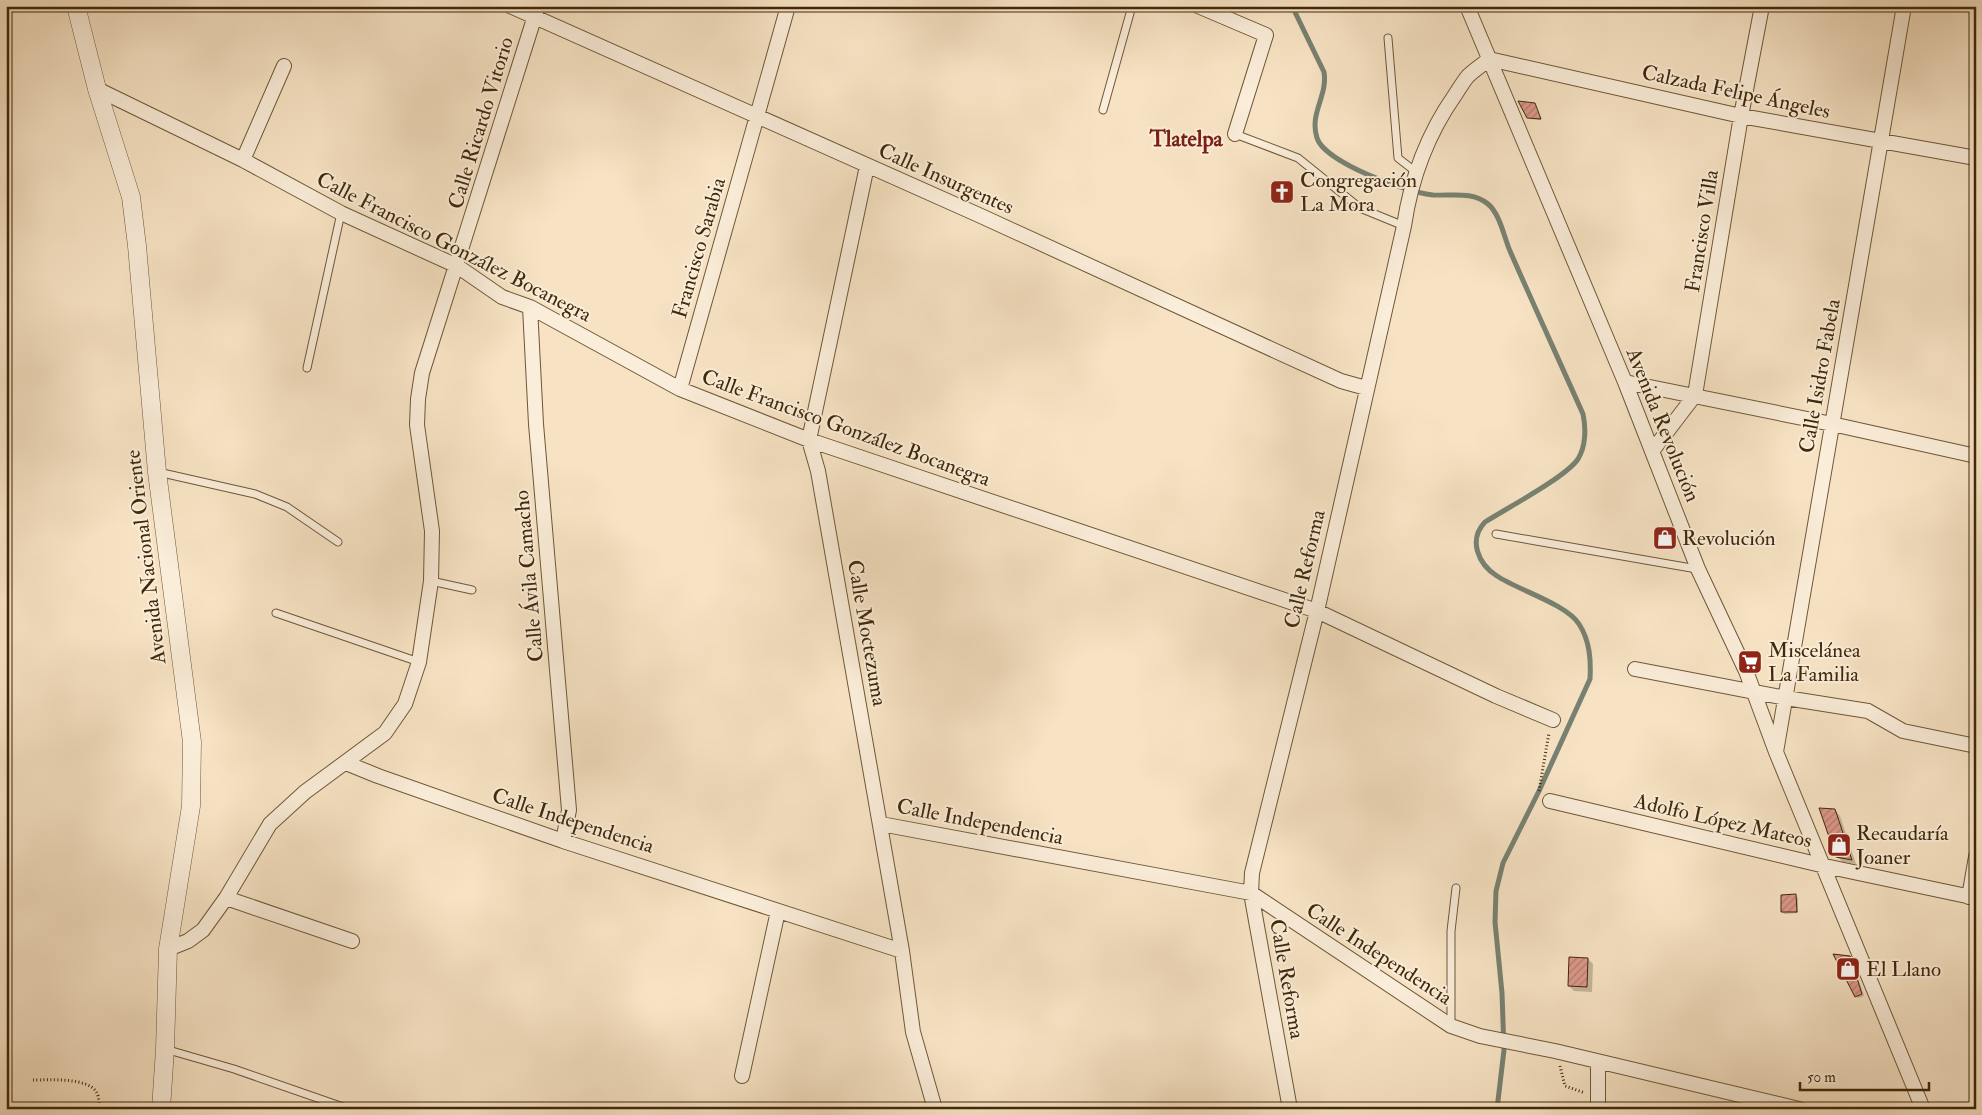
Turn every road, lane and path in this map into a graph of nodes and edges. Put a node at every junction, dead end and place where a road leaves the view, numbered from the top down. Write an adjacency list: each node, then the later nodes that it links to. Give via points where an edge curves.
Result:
1 (76, 6): 13 (street, Avenida Nacional Oriente)
2 (510, 6): 9 (street, Calle Insurgentes)
3 (788, 6): 16 (street, Francisco Sarabia)
4 (1132, 6): 14 (lane)
5 (1198, 6): 17 (street, via 1266,35)
6 (1467, 6): 11 (street, Avenida Revolución)
7 (1762, 6): 15 (street, Francisco Villa)
8 (1904, 6): 18 (street, Calle Isidro Fabela)
9 (537, 12): 16 (street, Calle Insurgentes, via 567,30); 25 (street, Calle Ricardo Vitorio)
10 (1388, 38): 22 (lane, via 1398,158)
11 (1489, 59): 15 (street, Calzada Felipe Ángeles); 22 (street, Calle Reforma, via 1468,76 1445,110 1427,142); 28 (street, Avenida Revolución)
12 (284, 66): 20 (street)
13 (97, 89): 20 (street, Calle Francisco González Bocanegra); 36 (street, Avenida Nacional Oriente, via 130,197)
14 (1103, 110)
15 (1741, 116): 18 (street, Calzada Felipe Ángeles); 31 (street, Francisco Villa)
16 (756, 117): 21 (street, Calle Insurgentes); 30 (street, Francisco Sarabia)
17 (1235, 134): 24 (lane, via 1298,158 1360,208)
18 (1882, 142): 19 (street, Calzada Felipe Ángeles); 32 (street, Calle Isidro Fabela)
19 (1976, 158)
20 (243, 160): 23 (street, Calle Francisco González Bocanegra)
21 (867, 166): 29 (street, Calle Insurgentes, via 1341,381); 33 (street, Calle Moctezuma)
22 (1416, 172): 24 (street, Calle Reforma)
23 (341, 213): 25 (street, Calle Francisco González Bocanegra); 27 (lane)
24 (1404, 226): 29 (street, Calle Reforma)
25 (457, 266): 26 (street, Calle Francisco González Bocanegra, via 502,297); 40 (street, Calle Ricardo Vitorio, via 422,373 418,398 419,449 432,530)
26 (530, 307): 30 (street, Calle Francisco González Bocanegra); 54 (street, Calle Ávila Camacho, via 536,424 569,810)
27 (307, 368)
28 (1625, 382): 31 (street); 34 (street, Avenida Revolución)
29 (1366, 388): 42 (street, Calle Reforma)
30 (680, 389): 33 (street, Calle Francisco González Bocanegra)
31 (1695, 396): 32 (street); 34 (street, Francisco Villa)
32 (1832, 424): 35 (street); 47 (street, Calle Isidro Fabela)
33 (809, 440): 42 (street, Calle Francisco González Bocanegra); 53 (street, Calle Moctezuma, via 818,471)
34 (1653, 450): 39 (street, Avenida Revolución)
35 (1976, 456)
36 (157, 472): 38 (lane, via 255,494 287,507); 63 (street, Avenida Nacional Oriente, via 192,742 191,806)
37 (1496, 534): 39 (lane)
38 (338, 542)
39 (1698, 570): 46 (street, Avenida Revolución)
40 (431, 582): 41 (lane); 44 (street, Calle Ricardo Vitorio)
41 (472, 590)
42 (1317, 611): 48 (street, Calle Francisco González Bocanegra); 58 (street, Calle Reforma, via 1252,873)
43 (276, 613): 44 (lane)
44 (419, 662): 51 (street, Calle Ricardo Vitorio, via 405,704 385,732)
45 (1635, 669): 46 (street)
46 (1753, 692): 47 (street); 50 (street, Avenida Revolución)
47 (1786, 698): 49 (street, via 1868,711 1903,731); 50 (street, Calle Isidro Fabela)
48 (1553, 720): 52 (path, via 1539,791)
49 (1976, 746)
50 (1776, 752): 56 (street, Avenida Revolución)
51 (346, 762): 54 (street, Calle Independencia); 59 (street, Calle Ricardo Vitorio, via 305,792 270,824)
52 (1550, 801): 56 (street, Adolfo López Mateos)
53 (881, 824): 58 (street, Calle Independencia); 64 (street, Calle Moctezuma)
54 (563, 841): 61 (street, Calle Independencia)
55 (1976, 857): 60 (street)
56 (1824, 866): 60 (street, Adolfo López Mateos); 78 (street, Avenida Revolución)
57 (1456, 888): 65 (lane, via 1451,931)
58 (1251, 893): 65 (street, Calle Independencia); 76 (street, Calle Reforma)
59 (226, 898): 62 (street); 63 (street, Calle Ricardo Vitorio, via 203,930 188,941)
60 (1973, 898)
61 (778, 911): 64 (street, Calle Independencia); 69 (street)
62 (352, 941)
63 (168, 948): 66 (street, Avenida Nacional Oriente)
64 (902, 952): 75 (street, Calle Moctezuma, via 913,1032)
65 (1451, 1026): 67 (street, Calle Independencia, via 1480,1036)
66 (165, 1049): 73 (street, Avenida Nacional Oriente); 74 (lane)
67 (1555, 1052): 68 (street, Calle Independencia); 71 (path, via 1565,1086)
68 (1598, 1062): 71 (street); 77 (street, Calle Independencia)
69 (742, 1076)
70 (33, 1080): 72 (path, via 79,1081 92,1086 97,1093)
71 (1597, 1103)
72 (99, 1109)
73 (161, 1109)
74 (349, 1109)
75 (935, 1109)
76 (1290, 1109)
77 (1799, 1109)
78 (1923, 1109)

